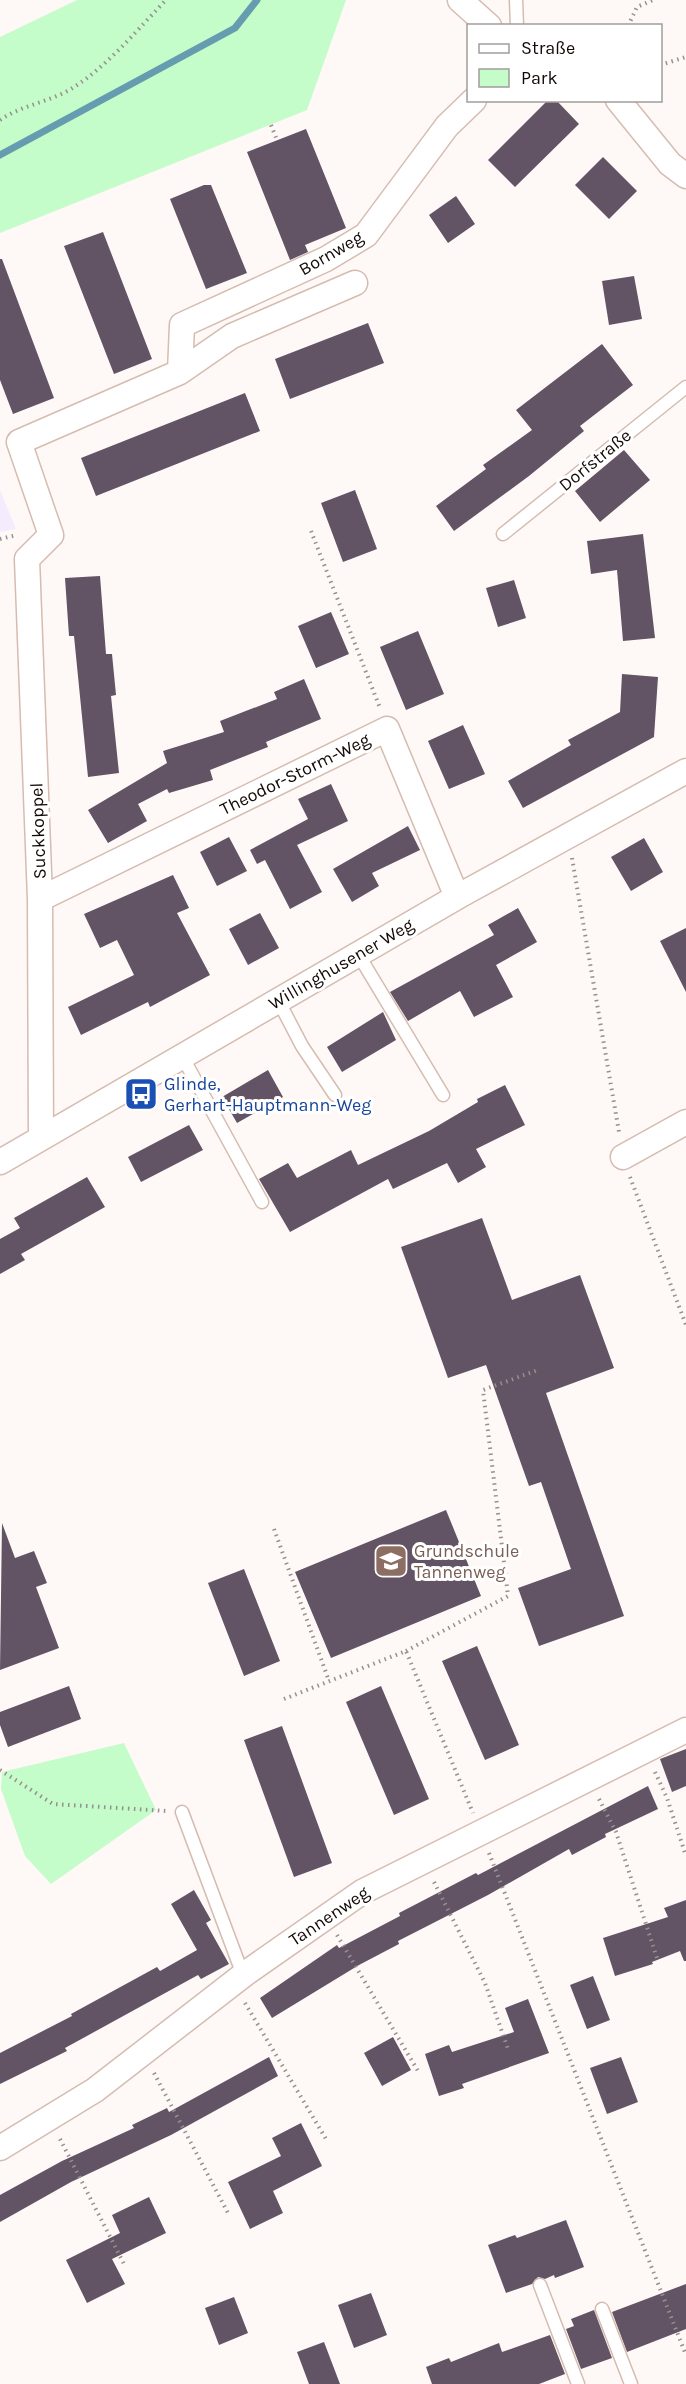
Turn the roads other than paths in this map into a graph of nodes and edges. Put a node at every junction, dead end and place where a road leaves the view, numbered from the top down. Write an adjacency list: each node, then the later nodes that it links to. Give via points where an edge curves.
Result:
1 (460, 0): 3 (street)
2 (516, 0): 4 (lane)
3 (487, 24)
4 (517, 24)
5 (472, 102): 9 (street, Bornweg, via 447,126 366,235 326,260)
6 (620, 102): 7 (street)
7 (681, 166)
8 (355, 283): 10 (street, Bornweg)
9 (227, 304): 10 (street); 11 (street, Bornweg, via 182,325)
10 (232, 336): 11 (street, Bornweg)
11 (180, 372): 14 (street, Bornweg, via 19,442)
12 (686, 387): 13 (lane, Dorfstraße)
13 (503, 534)
14 (51, 535): 17 (street, Suckkoppel, via 27,559)
15 (686, 771): 16 (street, Willinghusener Weg)
16 (457, 897): 17 (street, Theodor-Storm-Weg, via 387,729); 18 (street, Willinghusener Weg)
17 (40, 899): 24 (street, Suckkoppel)
18 (358, 954): 19 (street, Willinghusener Weg); 22 (lane)
19 (278, 1000): 20 (street, Willinghusener Weg); 21 (lane, via 302,1046)
20 (182, 1056): 24 (street, Willinghusener Weg); 27 (lane)
21 (335, 1095)
22 (443, 1095)
23 (686, 1122): 25 (street)
24 (41, 1137): 26 (street, Willinghusener Weg)
25 (623, 1156)
26 (0, 1162)
27 (262, 1202)
28 (686, 1730): 30 (street, Tannenweg, via 362,1892)
29 (182, 1812): 30 (lane)
30 (238, 1979): 31 (street, Tannenweg, via 95,2090)
31 (0, 2148)
32 (540, 2285): 34 (lane)
33 (602, 2309): 35 (lane)
34 (578, 2384)
35 (632, 2384)

